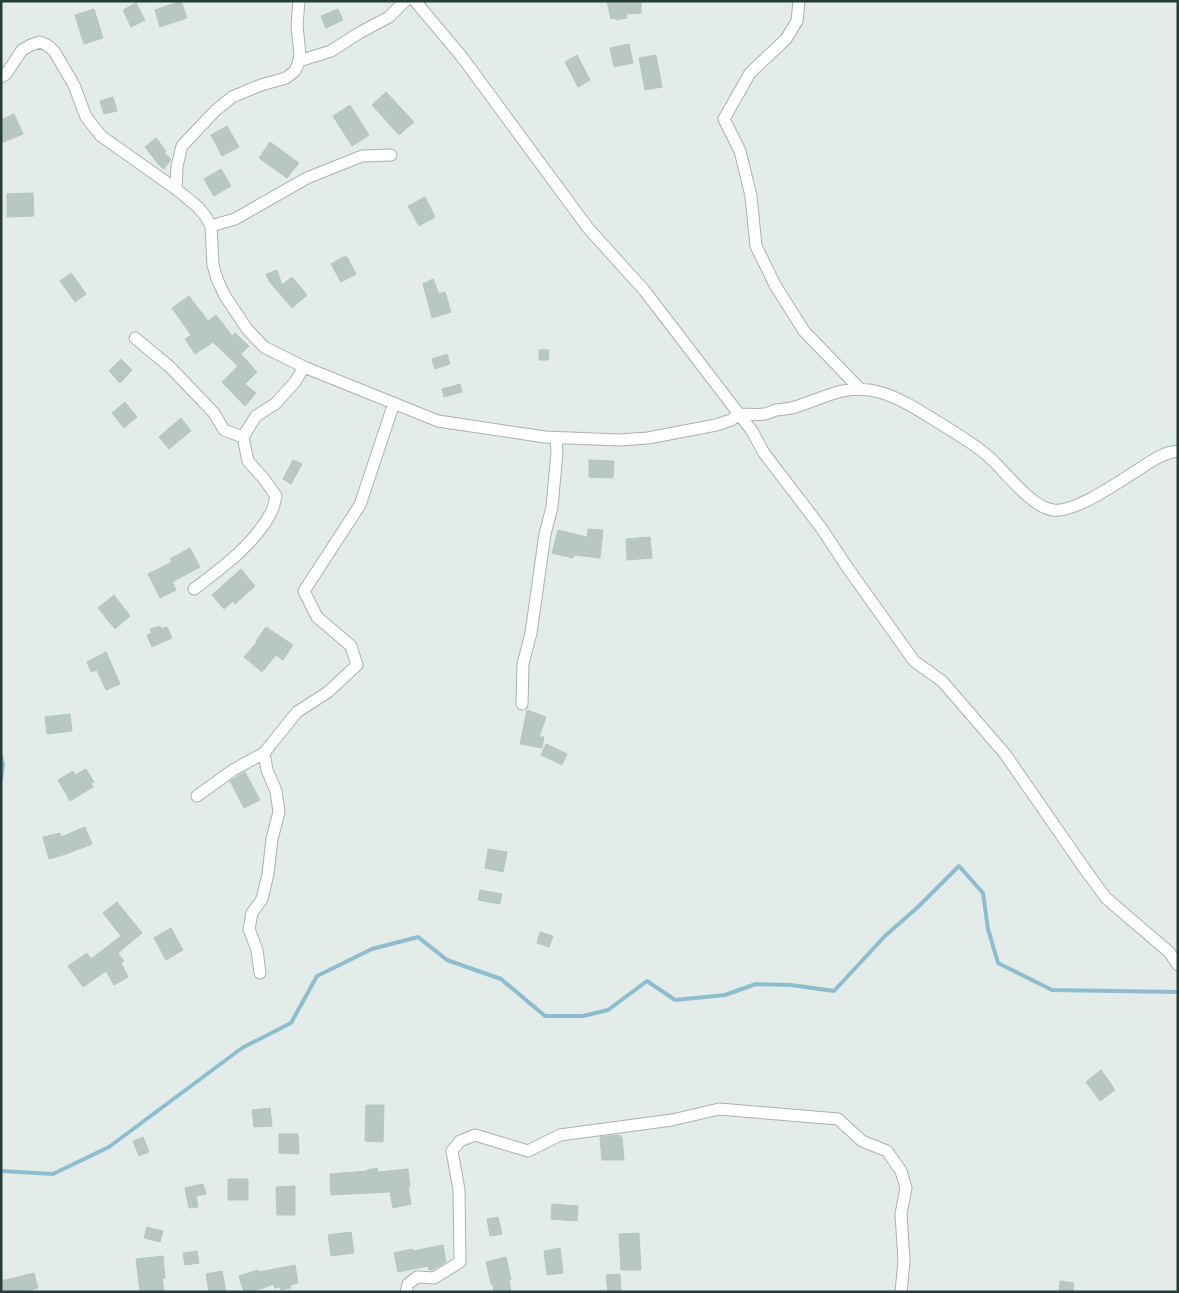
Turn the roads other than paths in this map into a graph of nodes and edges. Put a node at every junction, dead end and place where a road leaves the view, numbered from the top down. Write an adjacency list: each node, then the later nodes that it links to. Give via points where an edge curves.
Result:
1 (298, 1): 5 (street)
2 (405, 1): 5 (street, via 389,17 331,51)
3 (415, 1): 14 (street, via 462,58 588,228 644,290)
4 (799, 1): 12 (street, via 797,21 786,39 750,73 724,119 740,151 751,196 756,246 775,285 804,331)
5 (299, 61): 8 (street, via 286,78 232,97 195,132 182,146)
6 (1, 77): 8 (street, via 22,50 40,42 47,45 60,59 86,118 101,136)
7 (391, 155): 9 (street, via 362,156 307,178 235,219)
8 (176, 189): 9 (street, via 198,207)
9 (210, 226): 11 (street, via 217,278 247,329 264,347)
10 (135, 338): 15 (street, via 170,367 214,413 224,430)
11 (304, 367): 13 (street); 15 (street, via 296,382 275,404 256,416)
12 (859, 388): 14 (street, via 840,391 793,408 765,414); 17 (street, via 901,400 949,429 988,456 1033,501 1054,510 1074,506 1160,456)
13 (394, 403): 16 (street, via 438,421); 20 (street, via 360,505 304,591 317,617 351,646 357,665 328,692 297,712)
14 (739, 414): 16 (street, via 716,425 648,438); 22 (street, via 752,430 764,454 822,529 914,661 942,681 1005,754 1106,898 1169,952)
15 (243, 437): 18 (street, via 248,461 276,496 272,510 250,542)
16 (556, 438): 19 (street, via 552,507 523,664)
17 (1178, 451)
18 (194, 589)
19 (522, 704)
20 (264, 753): 21 (street, via 233,770); 23 (street, via 279,812 262,899 252,913 249,929 257,950)
21 (198, 796)
22 (1178, 965)
23 (260, 972)
24 (406, 1292): 25 (street, via 408,1284 417,1277 434,1278 460,1262 459,1190 452,1151 460,1141 475,1135 528,1150 560,1135 672,1120 719,1109 838,1119 862,1141 887,1150 901,1171 906,1188 901,1214 904,1261)
25 (900, 1292)

